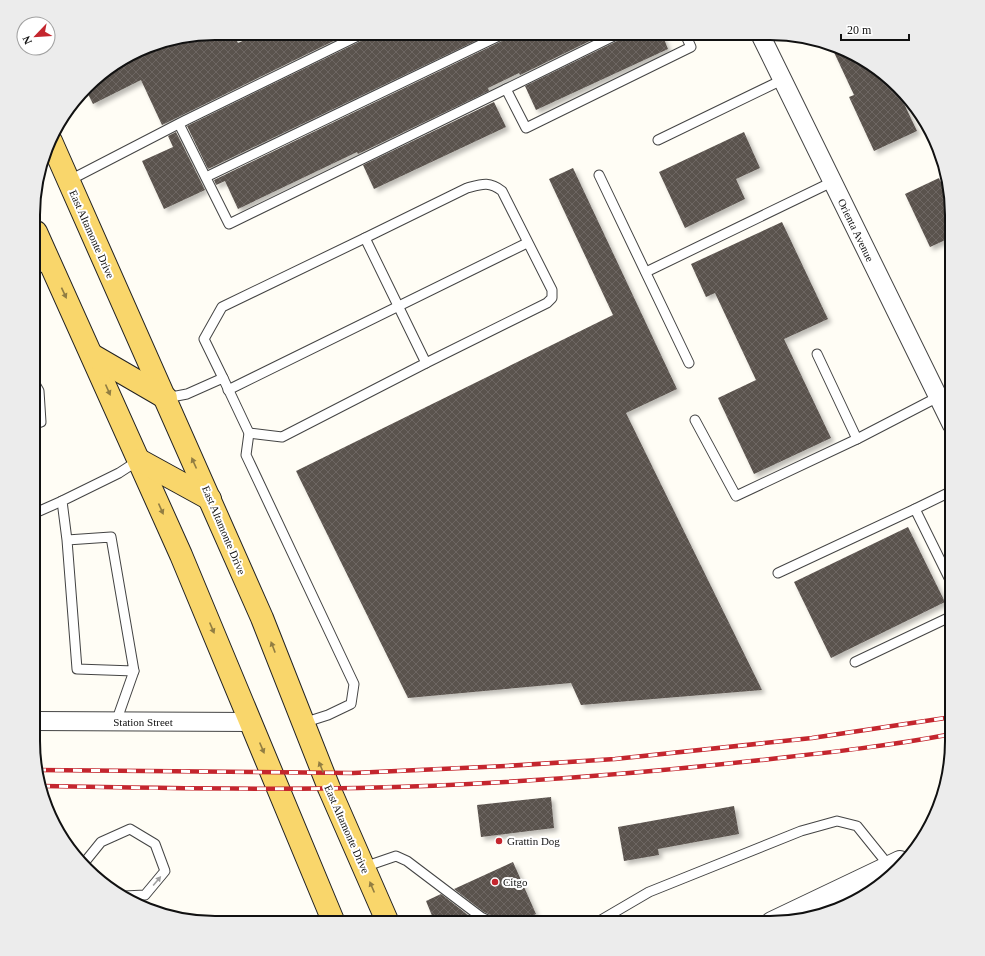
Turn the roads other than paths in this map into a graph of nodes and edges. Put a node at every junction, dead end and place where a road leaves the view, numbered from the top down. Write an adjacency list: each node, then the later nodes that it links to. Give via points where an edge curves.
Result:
1 (350, 40): 8 (lane)
2 (491, 40): 13 (lane)
3 (606, 40): 7 (lane)
4 (687, 40): 7 (lane, via 691,47 526,128)
5 (763, 40): 6 (street, Orienta Avenue)
6 (782, 80): 9 (lane); 14 (street, Orienta Avenue)
7 (506, 89): 13 (lane, via 229,224)
8 (179, 124): 11 (lane); 13 (lane)
9 (658, 140)
10 (53, 149): 11 (main road, East Altamonte Drive)
11 (58, 170): 28 (main road, East Altamonte Drive)
12 (599, 175): 19 (lane)
13 (206, 177)
14 (832, 182): 19 (lane); 27 (street, Orienta Avenue)
15 (365, 238): 16 (lane, via 467,188 481,184 494,185 502,191); 20 (lane); 25 (lane, via 222,307 204,339)
16 (527, 243): 20 (lane); 23 (lane, via 552,290 552,298 547,303)
17 (40, 251): 18 (main road)
18 (43, 266): 22 (main road, one-way to 22)
19 (646, 272): 24 (lane)
20 (398, 305): 23 (lane); 26 (lane)
21 (817, 354): 34 (lane)
22 (92, 355): 28 (main road); 35 (main road, one-way to 35)
23 (426, 363): 33 (lane, via 282,437)
24 (689, 363)
25 (223, 378): 26 (lane); 28 (lane, via 187,394)
26 (228, 390): 33 (lane)
27 (938, 396): 30 (street, Orienta Avenue); 34 (lane)
28 (166, 398): 37 (main road, East Altamonte Drive, one-way to 28)
29 (40, 406): 32 (lane)
30 (945, 410)
31 (695, 420): 34 (lane, via 736,496)
32 (40, 422)
33 (249, 433): 50 (lane, via 246,455 354,684 351,704)
34 (856, 439)
35 (139, 460): 37 (main road); 38 (lane, via 120,473); 49 (main road, one-way to 49)
36 (945, 494): 39 (lane)
37 (210, 499): 50 (main road, East Altamonte Drive, one-way to 37, via 262,618)
38 (62, 501): 40 (lane); 41 (lane)
39 (915, 509): 42 (lane); 43 (lane)
40 (40, 511)
41 (67, 540): 46 (lane, via 111,537); 46 (lane, via 77,669)
42 (945, 570)
43 (778, 573)
44 (945, 619): 45 (lane)
45 (855, 662)
46 (134, 671): 48 (lane)
47 (40, 721): 48 (street, Station Street)
48 (116, 722): 49 (street, Station Street)
49 (252, 722): 56 (main road, one-way to 56)
50 (303, 724): 53 (main road, East Altamonte Drive, one-way to 50, via 328,788)
51 (86, 860): 54 (lane, one-way to 51, via 145,895 165,871 155,844 130,829 101,842)
52 (895, 864): 55 (street); 59 (lane, via 857,826 837,821 800,831 648,892)
53 (364, 866): 57 (main road, East Altamonte Drive, one-way to 53); 58 (lane, via 396,856 407,861)
54 (133, 896)
55 (788, 915)
56 (331, 916)
57 (385, 916)
58 (480, 916)
59 (608, 916)

